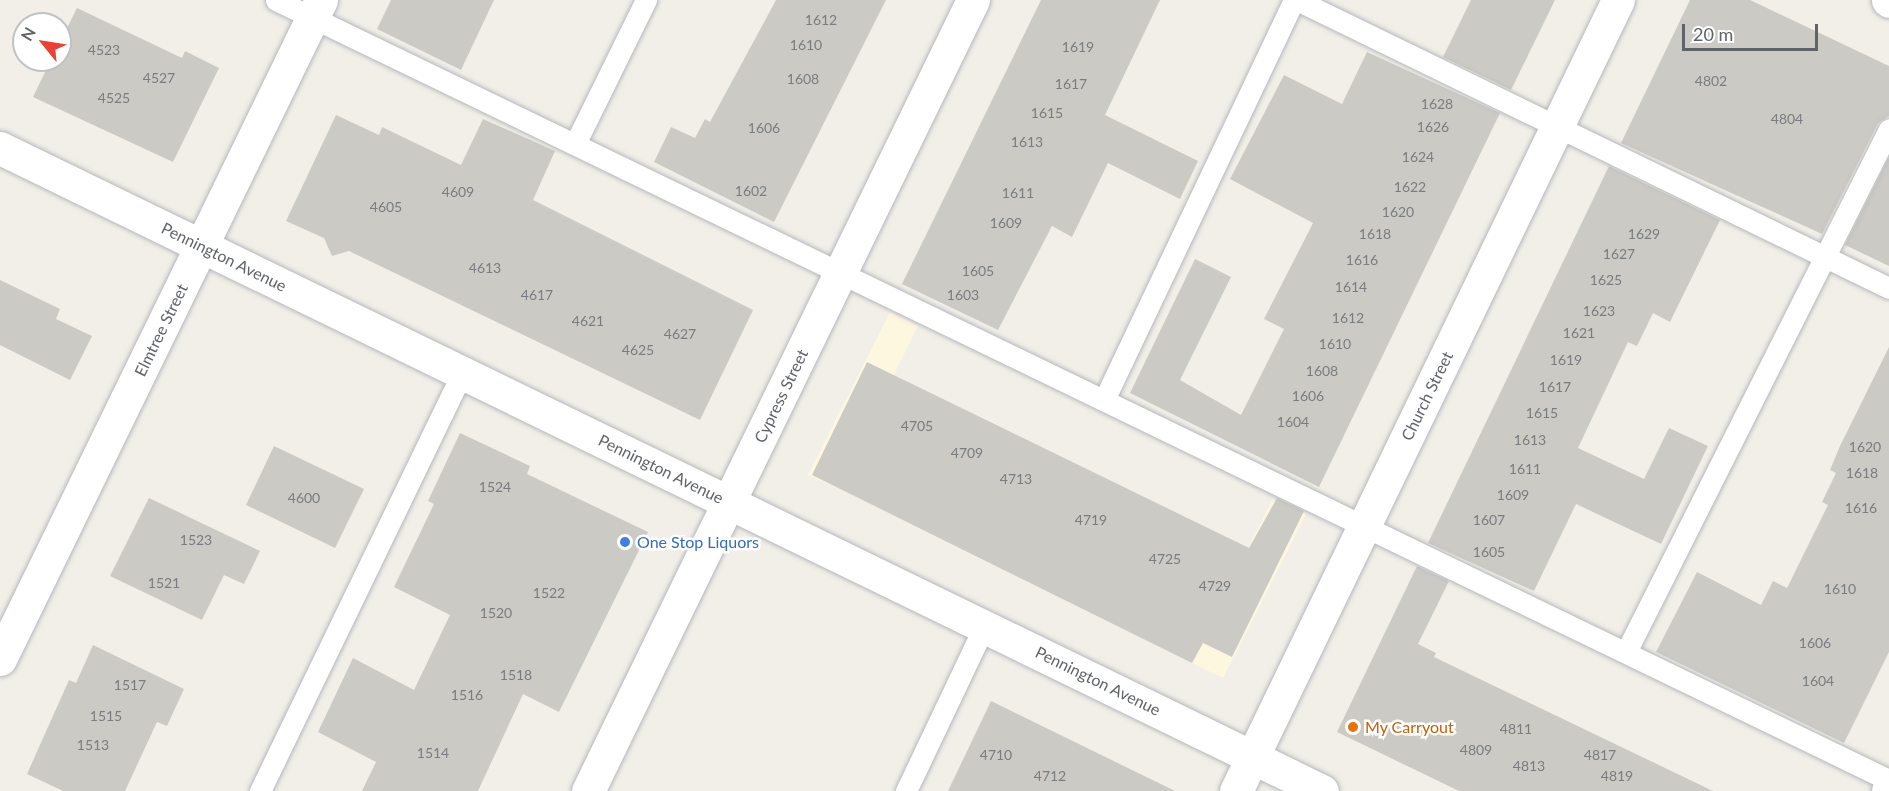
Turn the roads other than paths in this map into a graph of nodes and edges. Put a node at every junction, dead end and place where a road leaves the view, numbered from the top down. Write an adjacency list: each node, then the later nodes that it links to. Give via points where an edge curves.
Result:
1 (276, 0): 6 (lane)
2 (646, 0): 9 (lane)
3 (974, 0): 13 (main road, Cypress Street)
4 (1295, 0): 7 (lane); 16 (lane)
5 (1618, 0): 7 (main road, Church Street)
6 (317, 9): 9 (lane); 11 (main road, Elmtree Street)
7 (1557, 127): 12 (lane); 18 (main road, Church Street)
8 (1889, 129): 12 (lane)
9 (575, 144): 13 (lane)
10 (0, 148): 11 (main road, Pennington Avenue)
11 (202, 246): 15 (main road, Pennington Avenue); 21 (main road, Elmtree Street)
12 (1824, 256): 14 (lane); 20 (lane)
13 (840, 273): 16 (lane); 17 (main road, Cypress Street)
14 (1889, 288)
15 (462, 372): 17 (main road, Pennington Avenue); 24 (lane)
16 (1104, 400): 18 (lane)
17 (729, 501): 19 (main road, Pennington Avenue); 25 (main road, Cypress Street)
18 (1364, 526): 20 (lane); 22 (main road, Church Street)
19 (985, 625): 22 (main road, Pennington Avenue); 26 (lane)
20 (1626, 652): 23 (lane)
21 (0, 659)
22 (1252, 757): 27 (main road, Church Street); 28 (main road, Pennington Avenue)
23 (1889, 780)
24 (260, 791)
25 (588, 791)
26 (906, 791)
27 (1236, 791)
28 (1322, 791)

